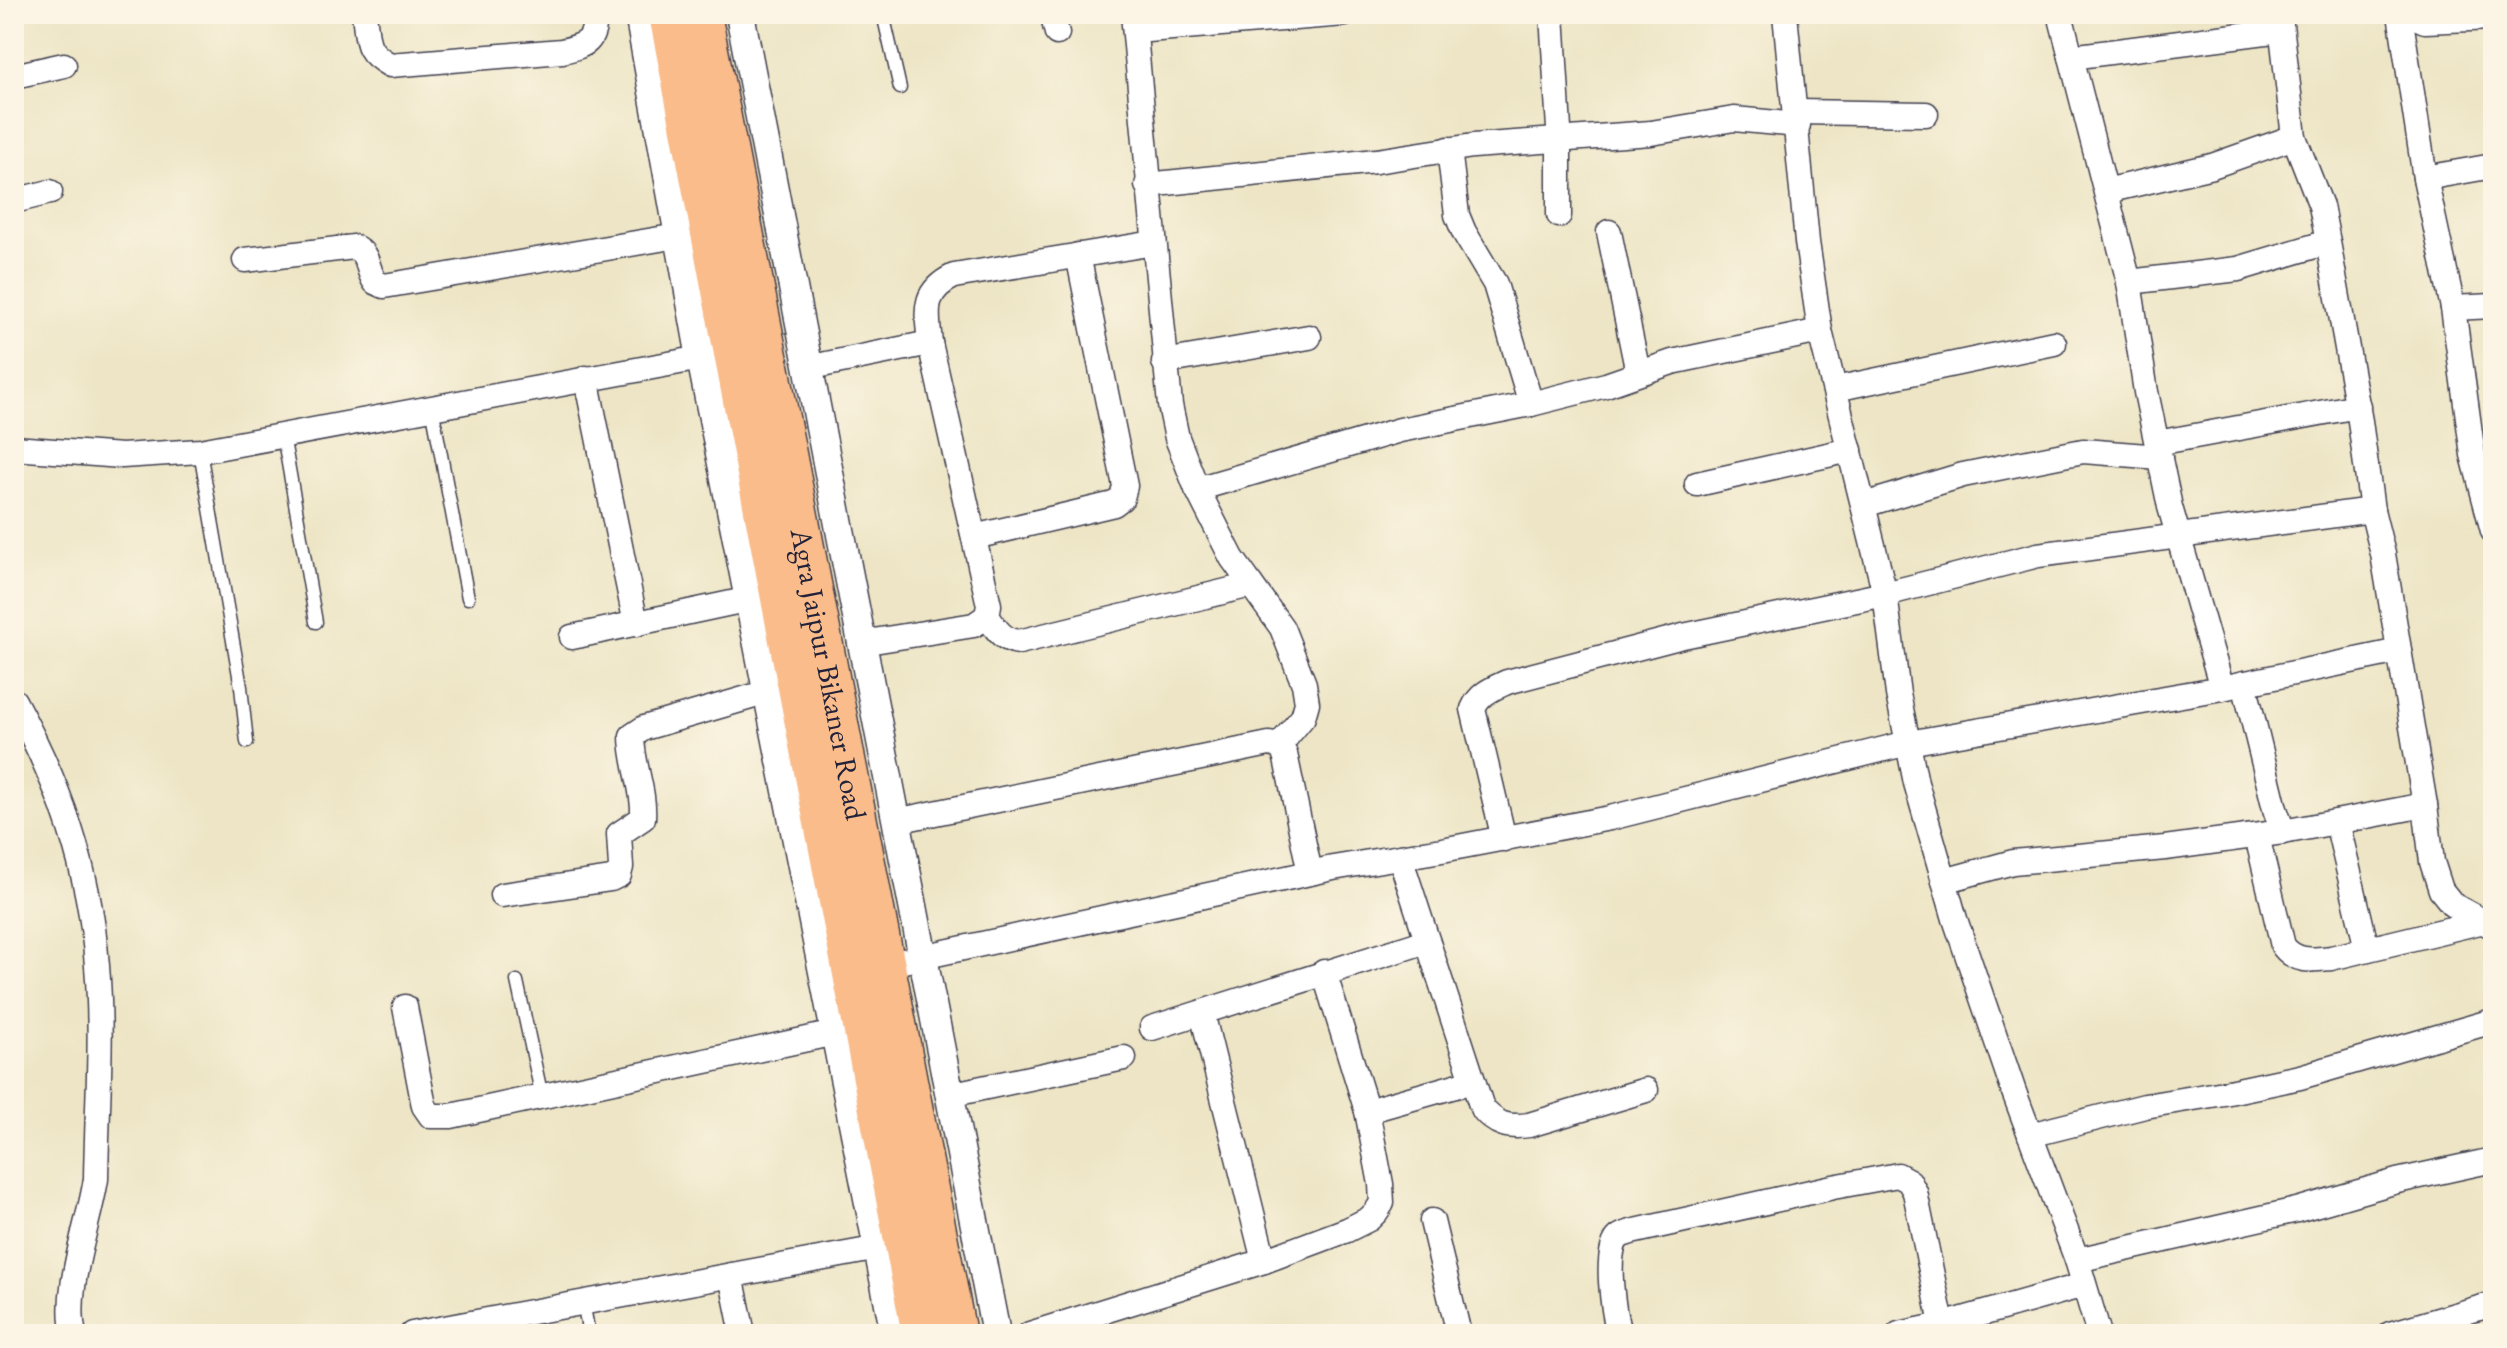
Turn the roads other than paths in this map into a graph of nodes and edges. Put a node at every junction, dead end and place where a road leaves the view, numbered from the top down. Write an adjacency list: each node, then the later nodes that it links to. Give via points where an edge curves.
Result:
1 (364, 14): 2 (street, via 369,49 390,65 584,46 593,37)
2 (595, 14)
3 (639, 14): 34 (street)
4 (668, 14): 34 (highway, Agra Jaipur Bikaner Road)
5 (702, 14): 98 (highway, Agra Jaipur Bikaner Road)
6 (740, 14): 48 (street)
7 (883, 14): 20 (lane)
8 (1345, 14): 15 (street)
9 (1552, 14): 24 (street)
10 (1785, 14): 22 (street)
11 (2060, 14): 17 (street)
12 (2400, 14): 27 (street)
13 (2414, 14): 14 (street, via 2425,19)
14 (2493, 16)
15 (1134, 22): 28 (street)
16 (2280, 22): 17 (street); 23 (street)
17 (2071, 57): 29 (street)
18 (64, 65): 19 (street)
19 (14, 76)
20 (900, 88)
21 (1926, 114): 22 (street)
22 (1797, 118): 24 (street, via 1734,119 1651,133); 42 (street)
23 (2294, 137): 29 (street, via 2212,166); 35 (street, via 2321,206)
24 (1558, 139): 25 (street); 32 (street)
25 (1449, 149): 28 (street); 52 (street, via 1457,215 1495,284)
26 (2493, 166): 27 (street)
27 (2425, 178): 41 (street)
28 (1147, 185): 36 (street)
29 (2106, 191): 39 (street)
30 (50, 192): 31 (street)
31 (14, 201)
32 (1559, 215)
33 (1609, 232): 49 (street)
34 (694, 233): 38 (street, via 384,286 375,282 367,259 354,247); 46 (street); 130 (highway, Agra Jaipur Bikaner Road)
35 (2328, 242): 39 (street, via 2238,269); 53 (street)
36 (1154, 243): 37 (street); 47 (street)
37 (1078, 255): 44 (street, via 954,276 939,284 927,311); 66 (street, via 1125,486 1122,498)
38 (245, 260)
39 (2129, 282): 59 (street)
40 (2493, 306): 41 (street)
41 (2453, 308): 55 (street)
42 (1820, 331): 49 (street); 51 (street)
43 (1309, 337): 47 (street)
44 (930, 343): 48 (street); 66 (street)
45 (2054, 343): 51 (street)
46 (701, 358): 50 (street); 71 (street)
47 (1164, 362): 62 (street, via 1177,438)
48 (807, 368): 76 (street)
49 (1638, 373): 52 (street)
50 (586, 378): 54 (street); 74 (street)
51 (1835, 389): 58 (street)
52 (1531, 404): 62 (street, via 1400,430)
53 (2358, 406): 59 (street); 64 (street)
54 (432, 407): 56 (street); 70 (lane)
55 (2482, 434): 65 (street, via 2473,455)
56 (283, 435): 60 (street); 73 (lane)
57 (24, 449): 60 (street, via 122,456)
58 (1850, 450): 61 (street); 63 (street)
59 (2158, 450): 63 (street, via 2083,451 1963,475); 67 (street)
60 (200, 451): 81 (lane)
61 (1697, 484)
62 (1197, 489): 68 (street)
63 (1864, 505): 69 (street)
64 (2372, 510): 67 (street); 77 (street)
65 (2493, 531)
66 (974, 537): 72 (street)
67 (2178, 537): 69 (street, via 2038,555); 78 (street)
68 (1251, 585): 72 (street, via 1019,642 1000,635); 83 (street, via 1282,628 1304,684 1303,717)
69 (1885, 594): 82 (street); 89 (street, via 1683,636 1488,690 1473,709)
70 (468, 598)
71 (750, 599): 74 (street); 79 (street)
72 (987, 616): 76 (street, via 974,625)
73 (316, 622)
74 (636, 624): 75 (street)
75 (572, 637)
76 (861, 643): 85 (street)
77 (2399, 651): 78 (street); 84 (street)
78 (2233, 686): 82 (street); 87 (street)
79 (768, 692): 93 (street, via 632,736 643,818 619,834 619,875); 105 (street)
80 (14, 701): 125 (street, via 43,755 69,824 97,967 96,1179 71,1292)
81 (247, 742)
82 (1908, 743): 89 (street, via 1610,818); 92 (street)
83 (1279, 746): 85 (street); 91 (street)
84 (2425, 805): 86 (street); 94 (street, via 2441,890 2453,905)
85 (896, 821): 97 (street)
86 (2337, 822): 87 (street); 96 (street)
87 (2283, 832): 88 (street)
88 (2257, 836): 92 (street, via 2013,862); 96 (street, via 2283,946 2290,956 2307,960)
89 (1504, 839): 90 (street)
90 (1400, 857): 91 (street); 95 (street)
91 (1310, 873): 97 (street)
92 (1944, 881): 112 (street)
93 (502, 895)
94 (2488, 924): 96 (street)
95 (1427, 941): 99 (street); 107 (street)
96 (2367, 949)
97 (922, 956): 98 (street); 109 (street)
98 (885, 965): 131 (highway, Agra Jaipur Bikaner Road)
99 (1324, 972): 102 (street); 111 (street)
100 (517, 981): 110 (lane)
101 (405, 1007): 110 (street, via 424,1106 431,1116)
102 (1202, 1013): 104 (street); 117 (street)
103 (2493, 1021): 112 (street, via 2300,1077 2145,1106)
104 (1152, 1028)
105 (835, 1033): 110 (street); 115 (street)
106 (1124, 1058): 109 (street)
107 (1473, 1081): 108 (street, via 1493,1122 1511,1127); 111 (street)
108 (1646, 1090)
109 (949, 1095): 132 (street)
110 (542, 1097)
111 (1367, 1111): 117 (street, via 1381,1184 1382,1203 1376,1212 1347,1230)
112 (2030, 1135): 116 (street)
113 (2493, 1160): 116 (street)
114 (1432, 1221): 134 (street)
115 (879, 1248): 118 (street); 129 (street)
116 (2077, 1260): 119 (street)
117 (1264, 1261): 122 (street)
118 (731, 1275): 120 (street); 128 (street)
119 (2084, 1285): 124 (street); 137 (street)
120 (583, 1302): 123 (street); 127 (lane)
121 (2493, 1304): 138 (street)
122 (1076, 1328): 133 (street)
123 (460, 1330): 126 (street)
124 (1943, 1330): 135 (street, via 1915,1192 1898,1175 1618,1237 1612,1247 1612,1303); 136 (street)
125 (74, 1334)
126 (412, 1334)
127 (589, 1334)
128 (743, 1334)
129 (895, 1334)
130 (921, 1334)
131 (957, 1334)
132 (996, 1334)
133 (1030, 1334)
134 (1459, 1334)
135 (1619, 1334)
136 (1899, 1334)
137 (2099, 1334)
138 (2390, 1334)

